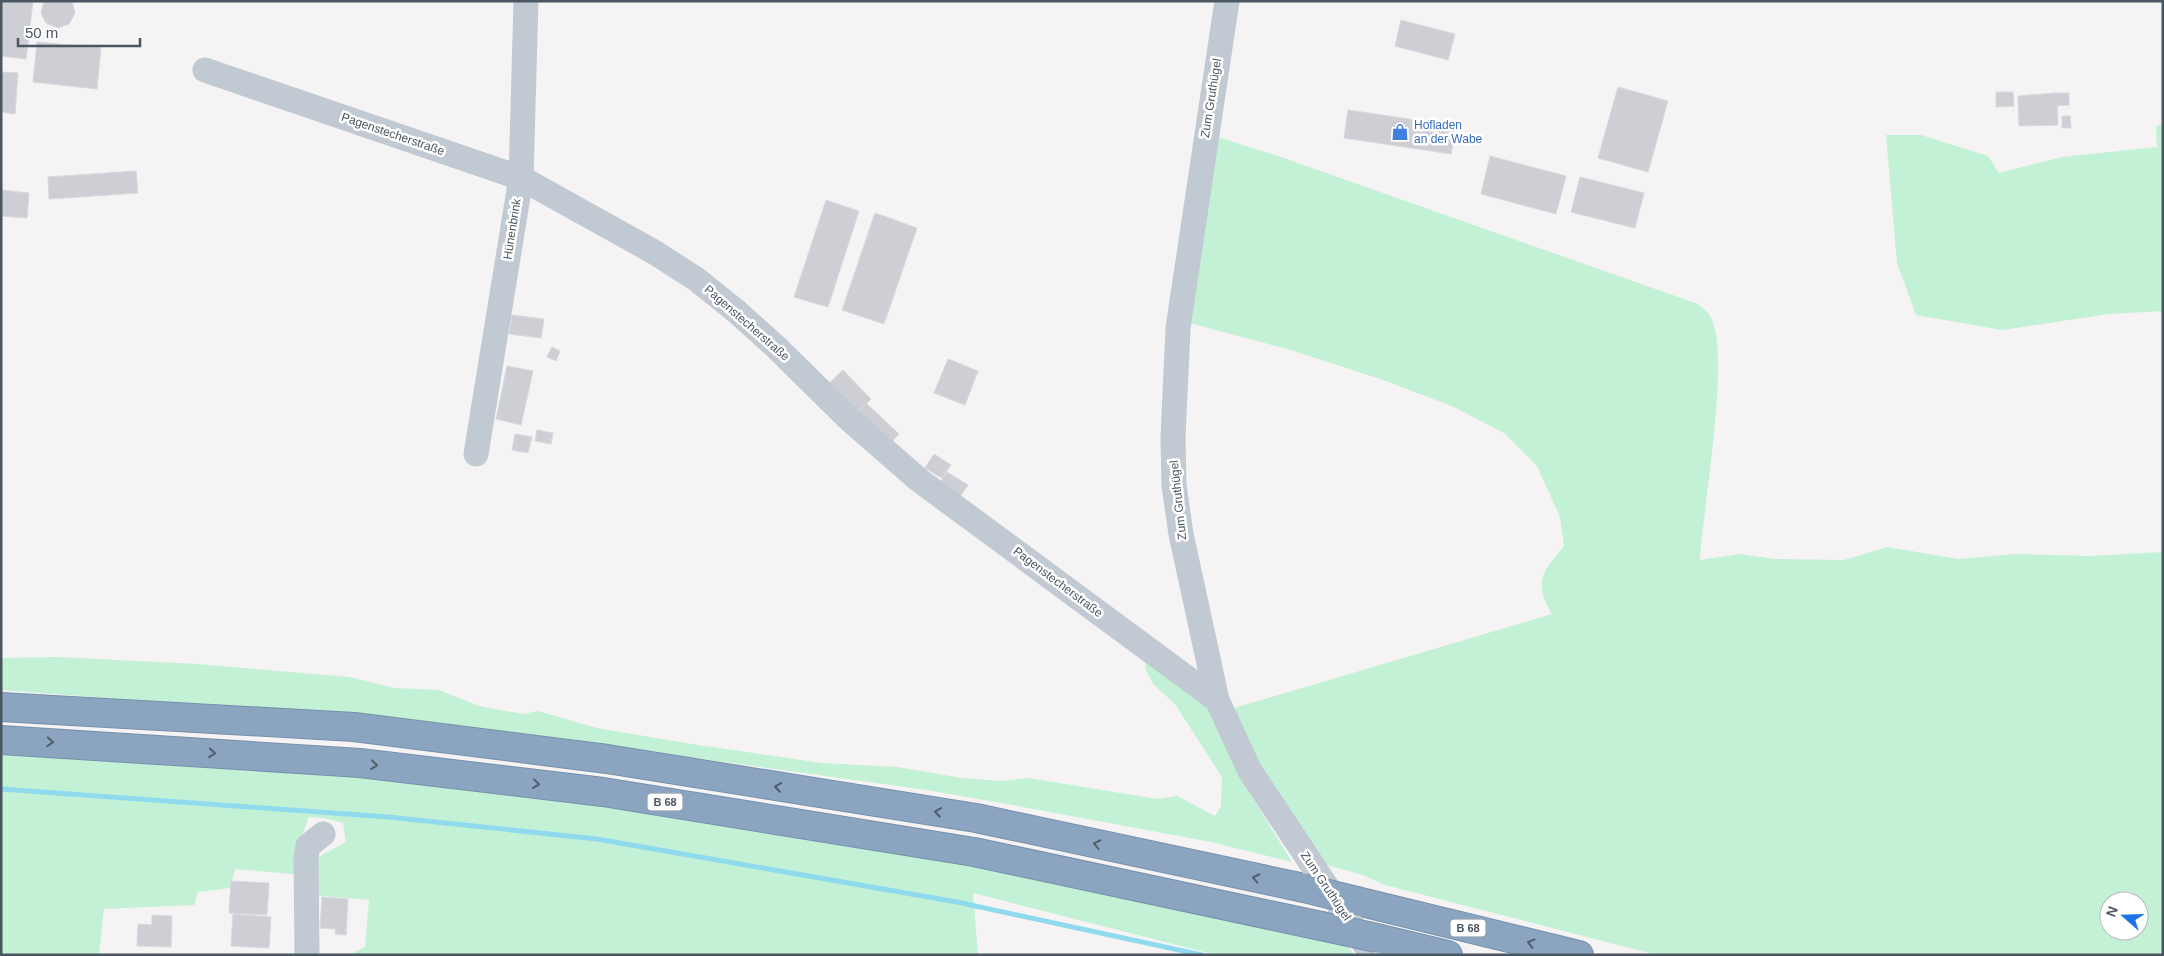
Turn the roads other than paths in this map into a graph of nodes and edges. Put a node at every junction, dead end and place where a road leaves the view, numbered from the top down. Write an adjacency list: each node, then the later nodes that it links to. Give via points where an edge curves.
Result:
1 (526, 1): 4 (street, Hünenbrink)
2 (1227, 1): 6 (street, Zum Gruthügel, via 1178,328 1173,438 1180,534)
3 (205, 70): 4 (street, Pagenstecherstraße)
4 (521, 178): 5 (street, Hünenbrink); 6 (street, Pagenstecherstraße, via 696,279 763,335 849,419 919,480)
5 (476, 454)
6 (1217, 700): 10 (street, Zum Gruthügel, via 1250,771)
7 (1, 707): 13 (highway, B 68, one-way to 7, bridge, via 1304,888 976,818 606,759 354,727)
8 (1, 740): 10 (highway, B 68, one-way to 10, bridge, via 360,763 603,792 974,852 1321,926)
9 (323, 834): 11 (street, via 308,846 306,858)
10 (1375, 946): 12 (highway, B 68)
11 (308, 955)
12 (1448, 955)
13 (1579, 955)

